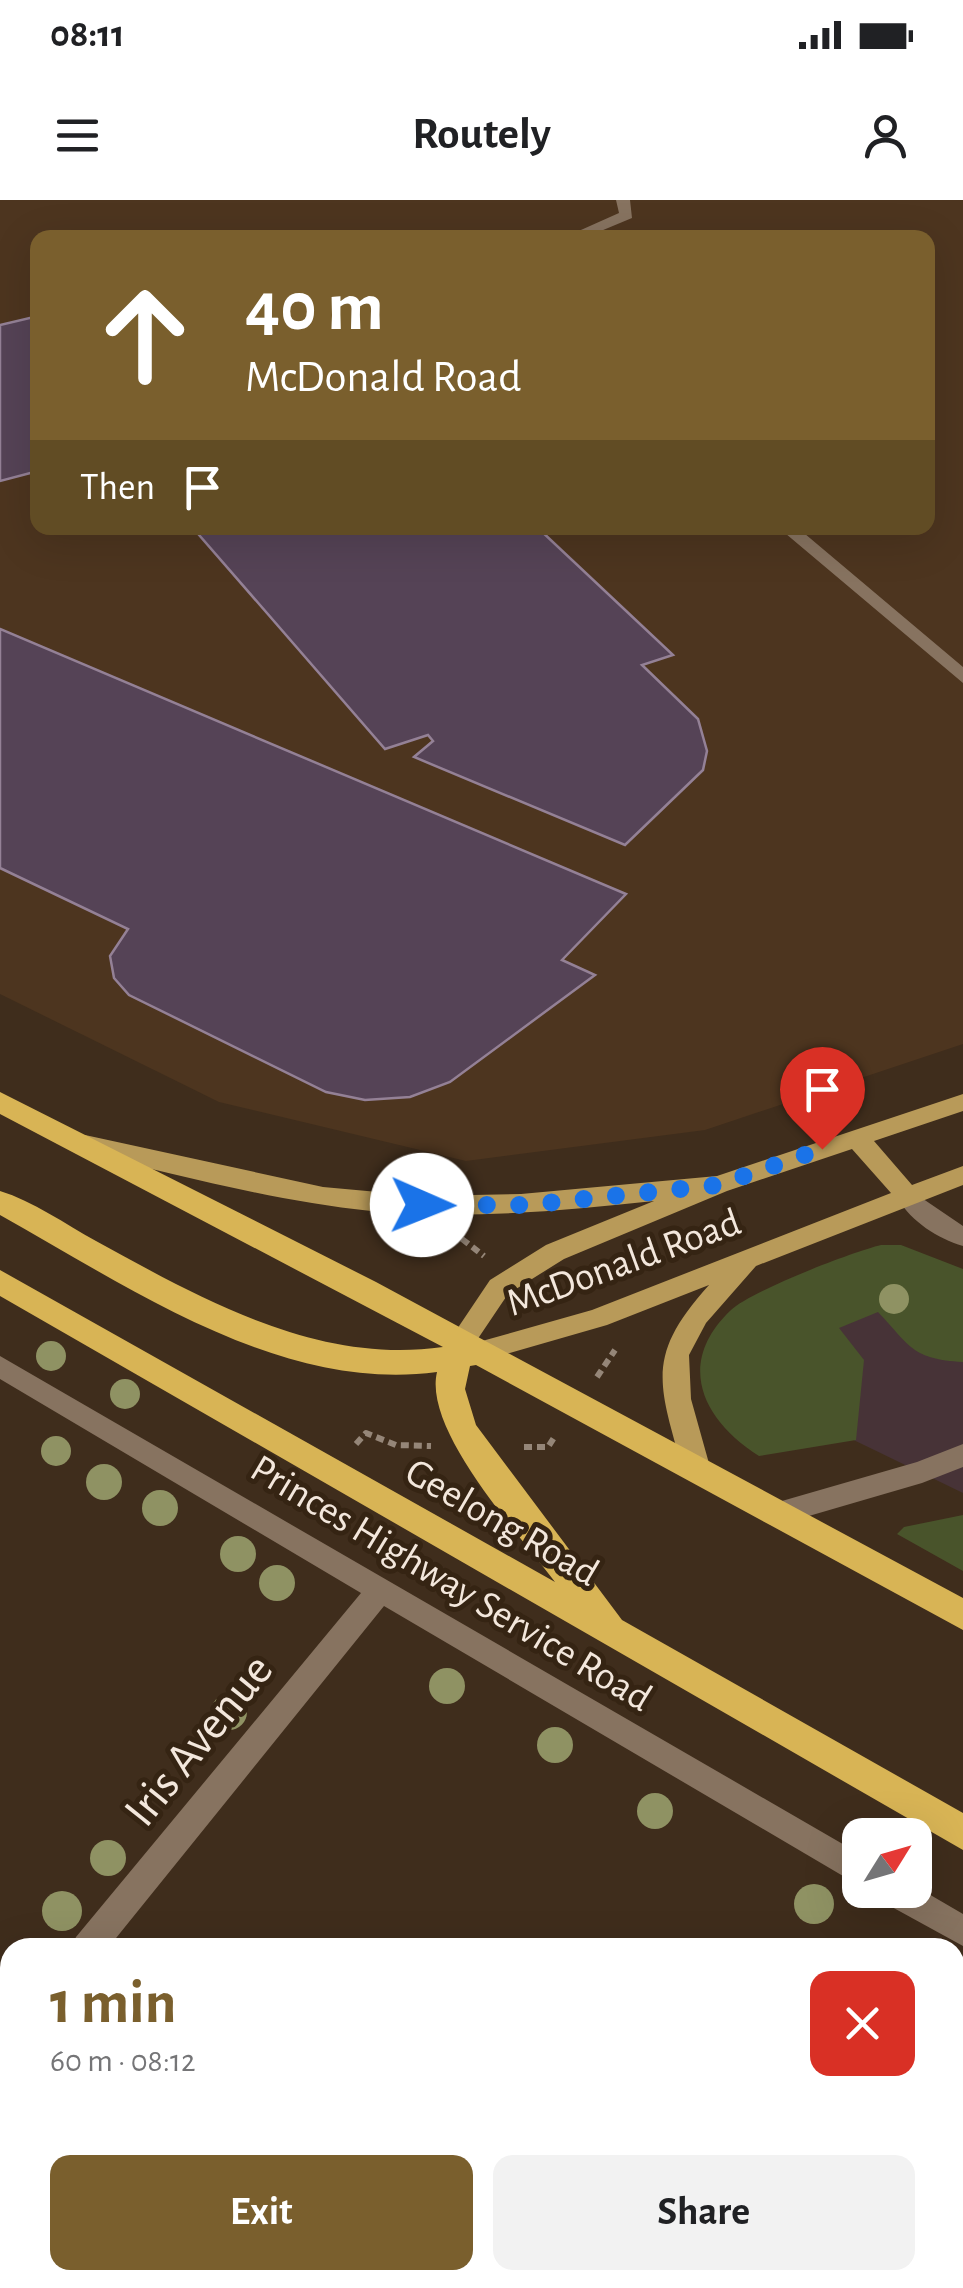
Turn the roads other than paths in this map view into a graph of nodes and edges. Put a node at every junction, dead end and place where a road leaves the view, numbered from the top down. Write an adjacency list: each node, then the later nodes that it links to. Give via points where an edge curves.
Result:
1 (623, 200): 2 (street, via 628,215)
2 (590, 230)
3 (796, 535): 4 (street)
4 (963, 677)
5 (0, 1102): 8 (highway)
6 (963, 1102): 7 (main road, McDonald Road)
7 (856, 1138): 10 (main road, McDonald Road); 11 (main road)
8 (86, 1144): 10 (main road, via 302,1193 397,1204 527,1205); 16 (highway)
9 (963, 1175): 11 (main road, McDonald Road)
10 (718, 1185): 16 (main road, McDonald Road, via 514,1274 482,1308)
11 (910, 1199): 13 (street); 14 (main road, McDonald Road)
12 (0, 1202): 16 (highway, via 284,1344 377,1363)
13 (963, 1237)
14 (752, 1257): 16 (main road, McDonald Road, via 598,1318); 19 (main road, via 692,1318 676,1350 676,1400)
15 (0, 1282): 23 (highway, Geelong Road)
16 (463, 1351): 19 (highway); 23 (highway, via 448,1389 462,1430)
17 (0, 1366): 21 (street, Princes Highway Service Road)
18 (963, 1455): 20 (street)
19 (696, 1467): 20 (highway)
20 (778, 1513): 22 (highway)
21 (380, 1592): 25 (street, Princes Highway Service Road); 28 (street, Iris Avenue)
22 (963, 1616)
23 (616, 1638): 24 (highway, Geelong Road)
24 (963, 1833)
25 (842, 1862)
26 (923, 1908): 27 (street)
27 (963, 1931)
28 (95, 1938)

